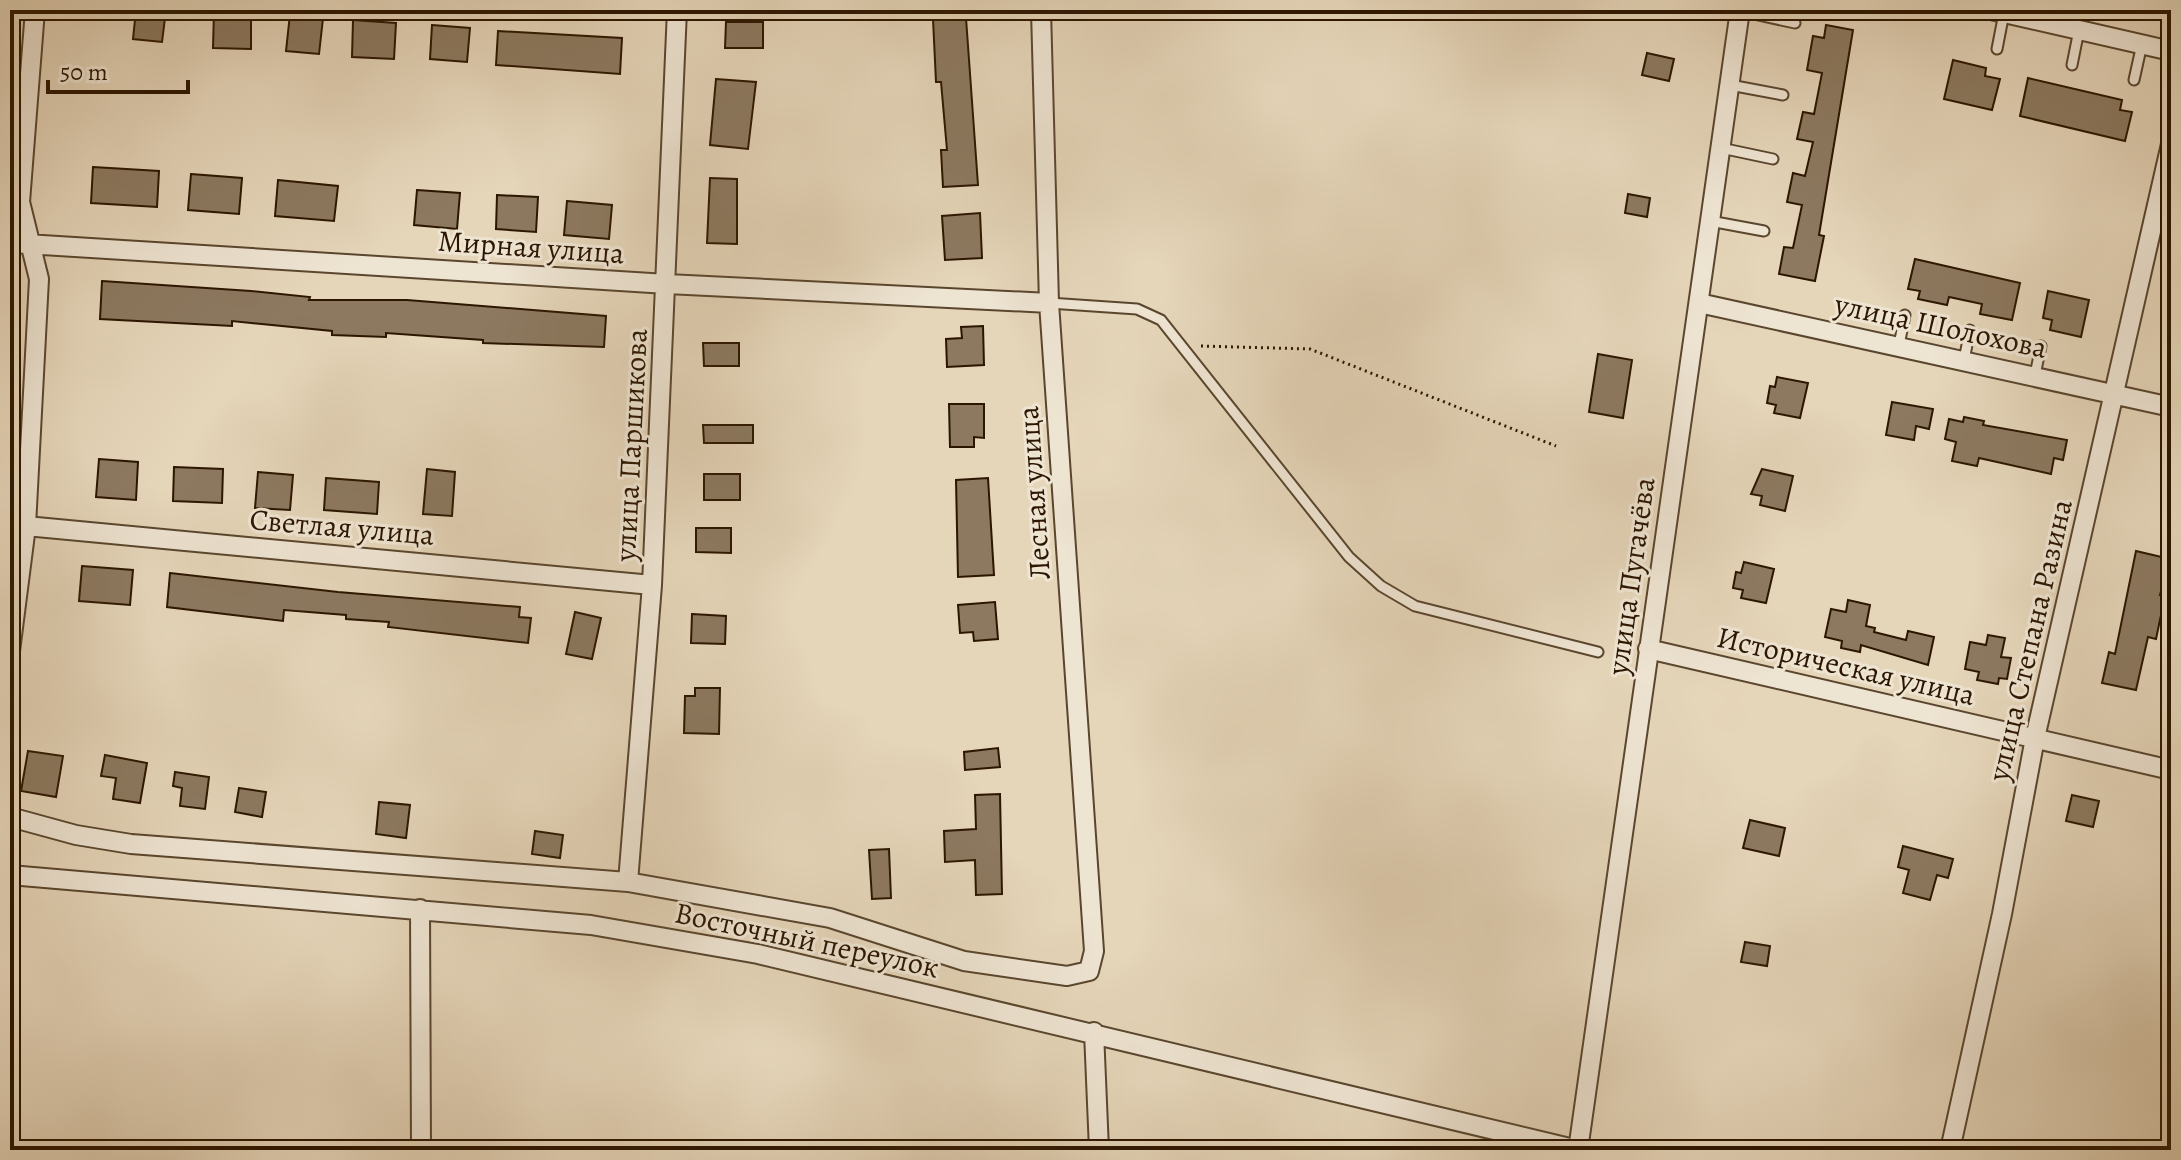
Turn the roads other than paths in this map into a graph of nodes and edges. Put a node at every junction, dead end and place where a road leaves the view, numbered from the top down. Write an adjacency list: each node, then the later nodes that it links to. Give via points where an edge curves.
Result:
1 (35, 10): 20 (street, via 20,202)
2 (677, 10): 22 (street, улица Паршикова)
3 (1041, 10): 23 (street, Лесная улица)
4 (1740, 10): 6 (lane); 13 (street, улица Пугачёва)
5 (1998, 12): 7 (street); 9 (lane)
6 (1795, 23)
7 (2079, 30): 8 (street); 11 (lane)
8 (2142, 44): 10 (street); 12 (lane)
9 (1997, 49)
10 (2171, 51)
11 (2072, 65)
12 (2134, 80)
13 (1730, 85): 14 (lane); 16 (street, улица Пугачёва)
14 (1783, 95)
15 (2171, 144): 31 (street, улица Степана Разина)
16 (1721, 148): 17 (lane); 18 (street, улица Пугачёва)
17 (1773, 159)
18 (1710, 221): 19 (lane); 24 (street, улица Пугачёва)
19 (1764, 231)
20 (30, 242): 21 (street, Мирная улица); 22 (street, Мирная улица); 33 (street, via 39,279)
21 (10, 243)
22 (667, 284): 23 (street, Мирная улица); 34 (street, улица Паршикова)
23 (1049, 303): 37 (lane, via 1150,312 1349,557 1381,586 1415,606); 44 (street, Лесная улица, via 1094,951)
24 (1699, 303): 27 (street, улица Шолохова); 35 (street, улица Пугачёва)
25 (1905, 315): 27 (lane)
26 (1970, 330): 29 (lane)
27 (1899, 345): 29 (street, улица Шолохова)
28 (2041, 346): 30 (lane)
29 (1964, 360): 30 (street, улица Шолохова)
30 (2035, 375): 31 (street, улица Шолохова)
31 (2116, 393): 32 (street, улица Шолохова); 38 (street, улица Степана Разина)
32 (2171, 407)
33 (26, 526): 34 (street, Светлая улица); 36 (street)
34 (652, 585): 42 (street, улица Паршикова)
35 (1648, 649): 38 (street, Историческая улица); 48 (street, улица Пугачёва)
36 (10, 651)
37 (1598, 652)
38 (2035, 738): 39 (street, Историческая улица); 49 (street, улица Степана Разина)
39 (2171, 770)
40 (10, 817): 42 (street, Восточный переулок, via 131,844)
41 (10, 875): 43 (street, Восточный переулок)
42 (628, 882): 44 (street, Восточный переулок, via 830,918 964,961 1067,976)
43 (420, 909): 45 (street, Восточный переулок, via 591,925 758,954); 46 (street)
44 (1089, 971)
45 (1094, 1032): 47 (street); 48 (street, Восточный переулок)
46 (421, 1150)
47 (1099, 1150)
48 (1578, 1150)
49 (1950, 1150)

